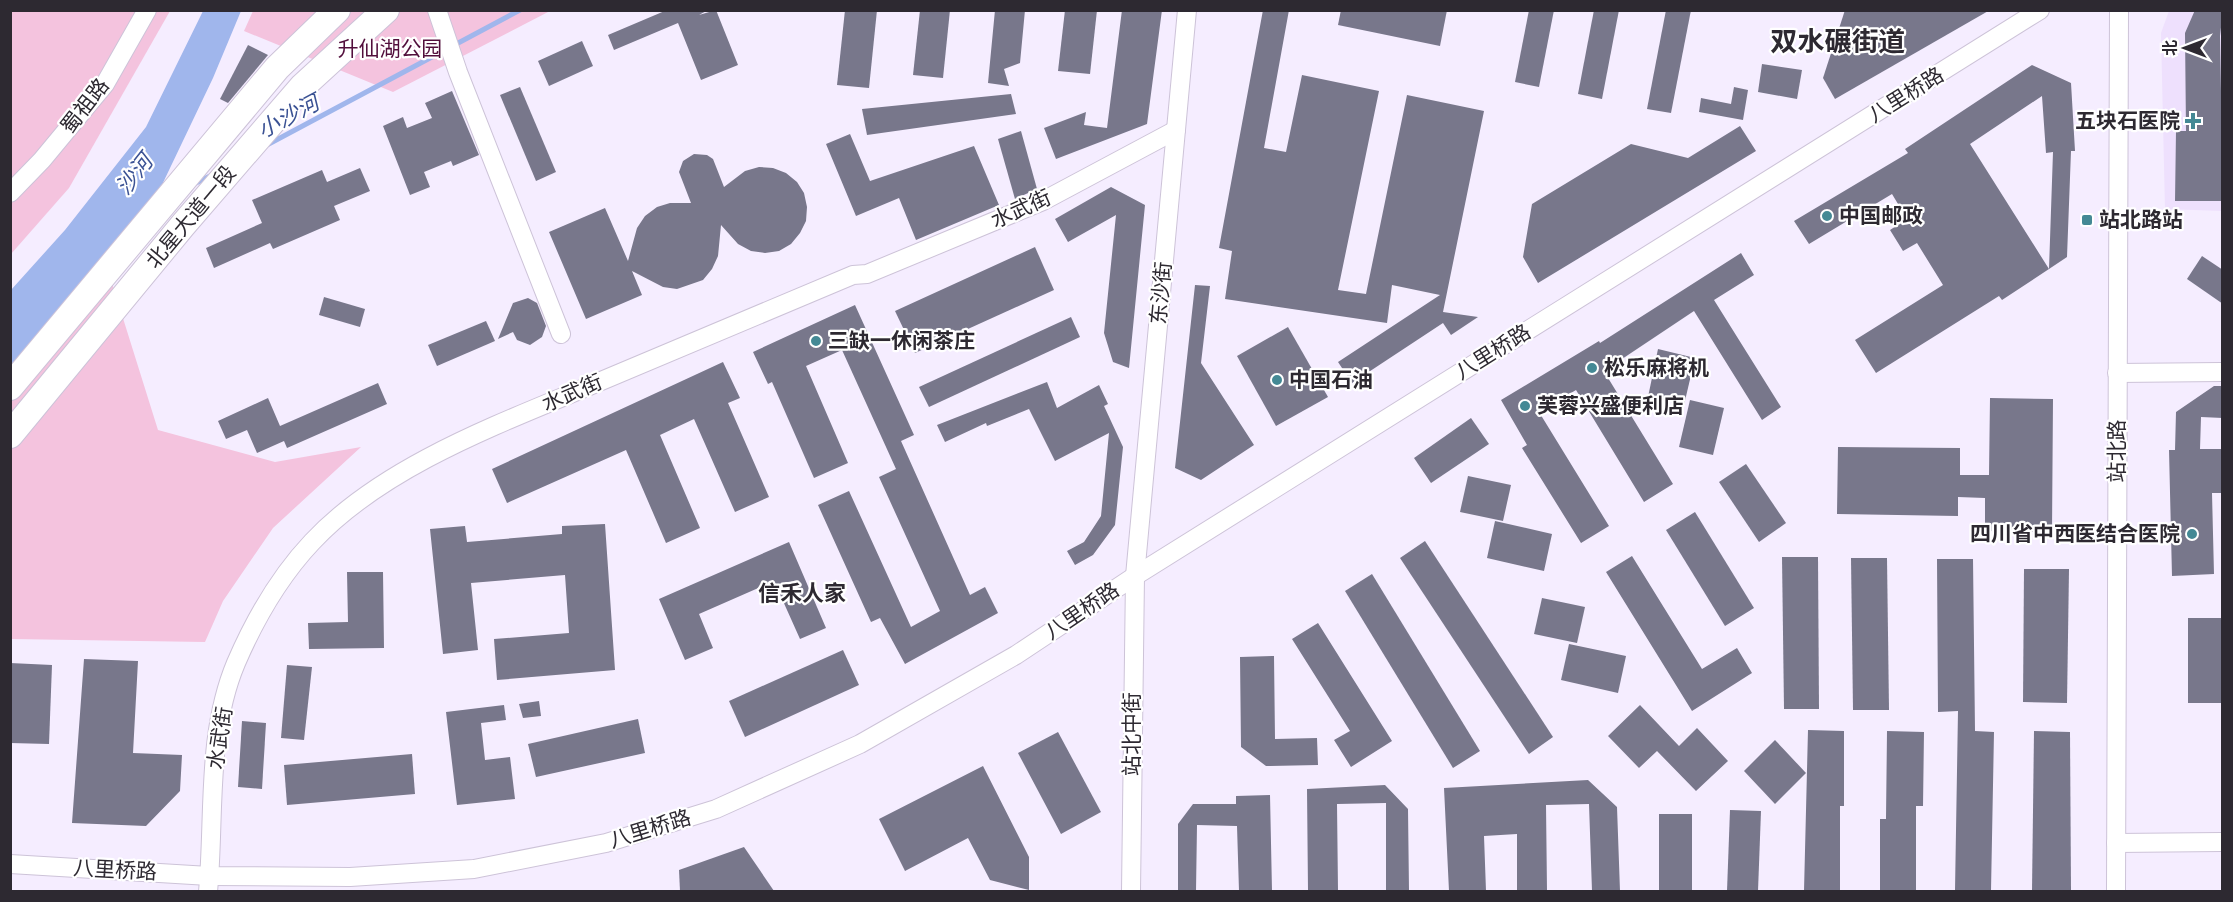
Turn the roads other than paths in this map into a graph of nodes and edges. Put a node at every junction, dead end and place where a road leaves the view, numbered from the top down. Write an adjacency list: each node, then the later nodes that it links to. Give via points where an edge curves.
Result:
1 (147, 10): 9 (street, 蜀祖路, via 105,84)
2 (337, 10): 13 (highway, 北星大道一段, via 277,68)
3 (386, 10): 14 (highway, 北星大道一段, via 303,86)
4 (437, 10): 10 (street)
5 (1187, 10): 8 (street, 东沙街)
6 (2040, 10): 15 (street, 八里桥路)
7 (2119, 10): 12 (street, 站北路)
8 (1176, 130): 15 (street, 东沙街); 19 (street, 水武街, via 1042,201 867,274 853,275 552,402 445,450 368,494 312,542 270,595 236,664 218,730)
9 (10, 193)
10 (561, 334)
11 (2223, 372): 12 (street)
12 (2117, 374): 17 (street, 站北路)
13 (10, 387)
14 (10, 435)
15 (1135, 576): 19 (street, 八里桥路, via 1016,655 860,744 716,809 606,843 474,869); 20 (street, 站北中街)
16 (2223, 842): 17 (street)
17 (2116, 843): 21 (street, 站北路)
18 (10, 864): 19 (street, 八里桥路)
19 (208, 884)
20 (1131, 891)
21 (2115, 891)

